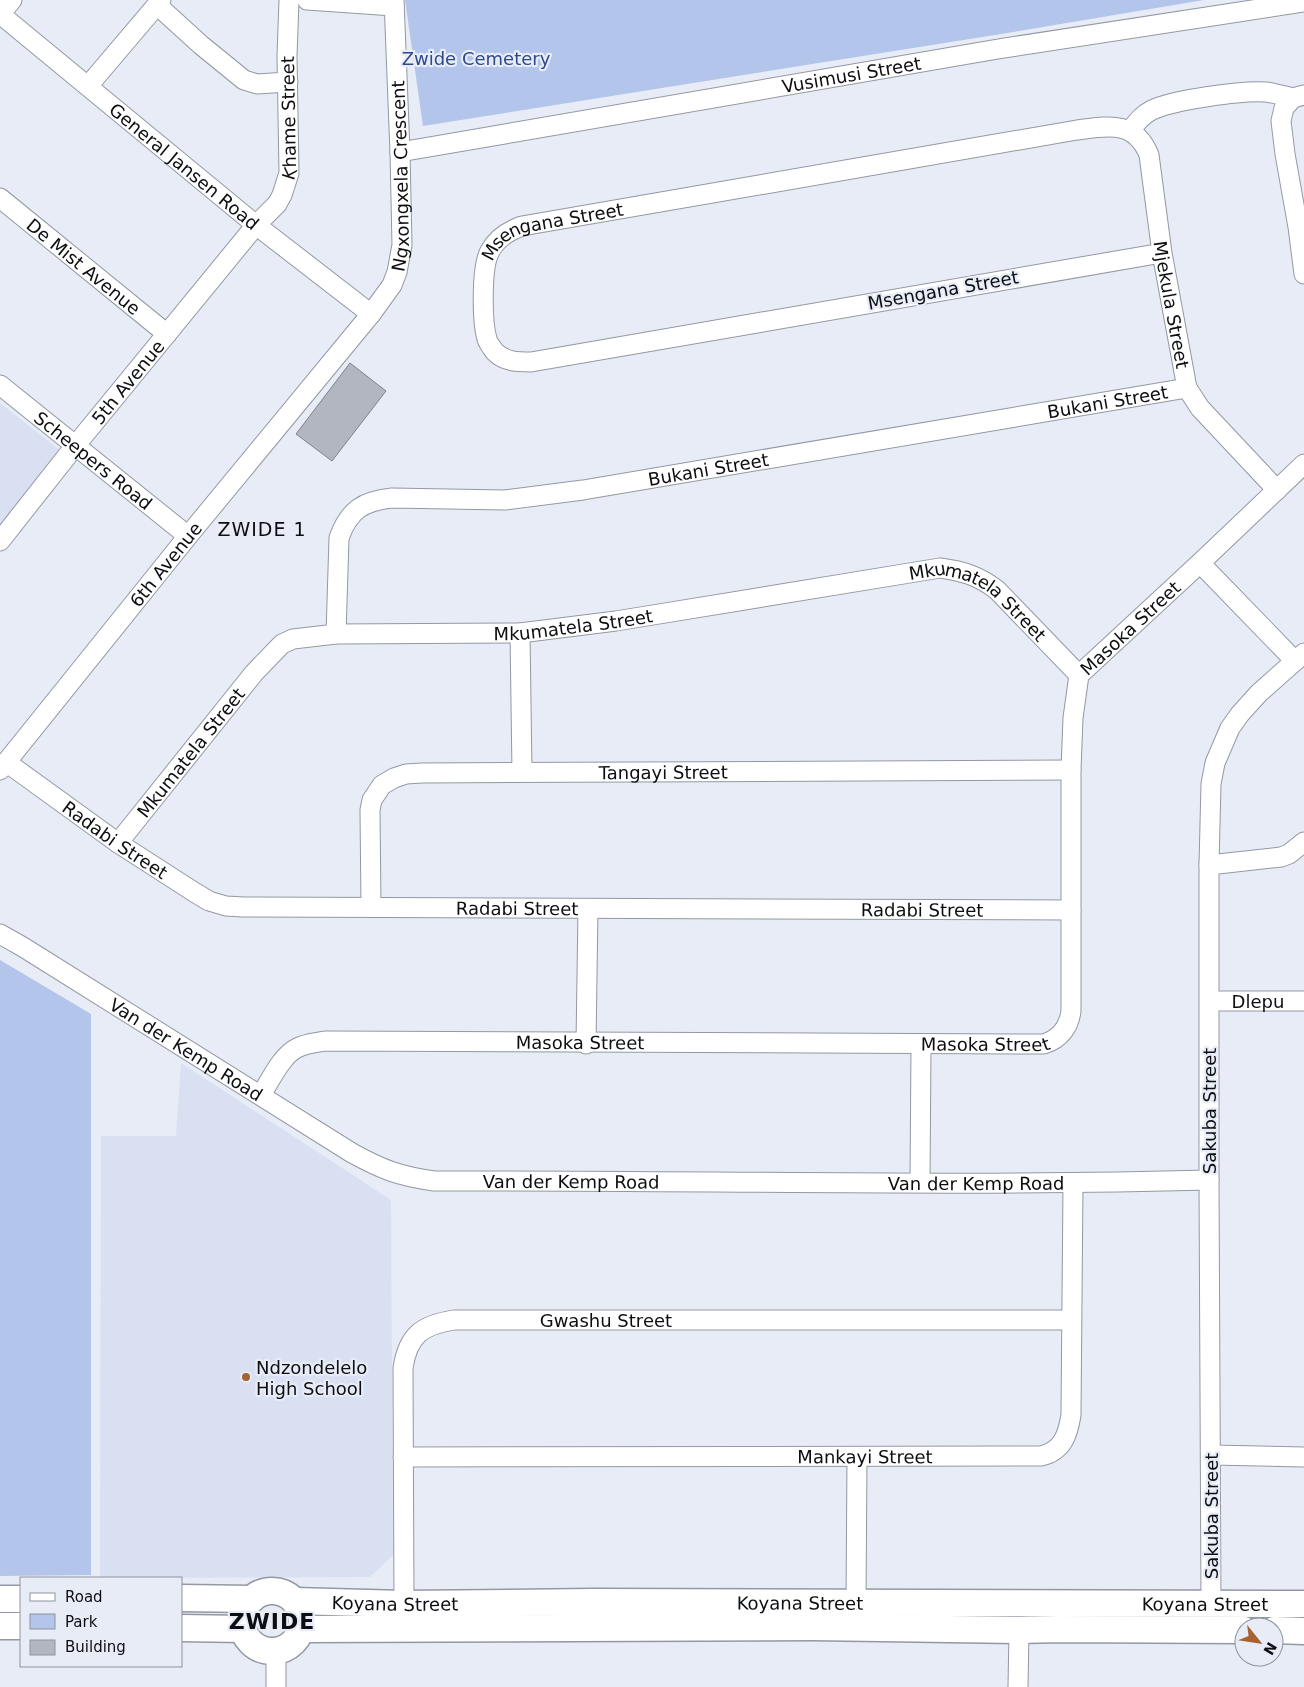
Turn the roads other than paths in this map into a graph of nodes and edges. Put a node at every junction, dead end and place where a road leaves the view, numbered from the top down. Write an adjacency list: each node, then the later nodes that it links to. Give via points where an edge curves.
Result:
1 (12, 0): 7 (street)
2 (289, 0): 8 (street, Khame Street)
3 (307, 0): 6 (street)
4 (159, 2): 8 (street, via 244,80 257,84); 9 (street)
5 (1304, 2): 12 (street, Vusimusi Street, via 887,67)
6 (394, 3): 12 (street, Ngxongxela Crescent)
7 (0, 14): 9 (street, General Jansen Road)
8 (288, 82): 14 (street, Khame Street, via 289,173 280,200)
9 (88, 86): 14 (street, General Jansen Road)
10 (1298, 96): 11 (street, via 1266,92 1230,94 1174,104 1153,110); 15 (street, via 1284,108 1280,121)
11 (1126, 129): 16 (street, Mjekula Street, via 1145,145 1149,156); 16 (street, Msengana Street, via 1077,130 515,228 497,240 484,269 487,341 506,359 531,362)
12 (400, 152): 18 (street, Ngxongxela Crescent, via 400,260 392,285)
13 (0, 198): 19 (street, De Mist Avenue)
14 (256, 225): 18 (street, General Jansen Road); 19 (street, 5th Avenue)
15 (1301, 227): 17 (street)
16 (1162, 253): 21 (street, Mjekula Street)
17 (1304, 274)
18 (371, 314): 25 (street, 6th Avenue)
19 (167, 334): 22 (street, 5th Avenue)
20 (0, 385): 22 (street, Scheepers Road)
21 (1187, 388): 24 (street, Mjekula Street, via 1200,408); 29 (street, Bukani Street, via 574,492 506,500 376,500 351,514 339,538)
22 (75, 446): 25 (street, Scheepers Road); 26 (street, 5th Avenue)
23 (1304, 464): 24 (street, Masoka Street)
24 (1277, 490): 27 (street, Masoka Street)
25 (188, 536): 32 (street, 6th Avenue)
26 (0, 541)
27 (1200, 563): 30 (street); 31 (street, Masoka Street)
28 (520, 633): 29 (street, Mkumatela Street); 31 (street, Mkumatela Street, via 616,621 940,568 959,570 985,580); 34 (street)
29 (336, 634): 36 (street, Mkumatela Street, via 293,639 282,644 254,673)
30 (1299, 657): 37 (street, Sakuba Street, via 1240,714 1221,748 1215,763 1211,792)
31 (1079, 676): 33 (street, Masoka Street)
32 (3, 766): 36 (street, Radabi Street)
33 (1071, 770): 34 (street, Tangayi Street); 40 (street, Masoka Street)
34 (522, 772): 38 (street, Tangayi Street, via 406,774 382,785 372,800 370,810)
35 (1304, 842): 37 (street, via 1281,857)
36 (118, 843): 38 (street, Radabi Street, via 201,896 226,906)
37 (1209, 865): 42 (street, Sakuba Street)
38 (370, 907): 39 (street, Radabi Street)
39 (588, 909): 40 (street, Radabi Street); 44 (street)
40 (1071, 910): 45 (street, Masoka Street, via 1071,1010 1070,1020 1062,1034 1044,1044)
41 (0, 934): 46 (street, Van der Kemp Road)
42 (1210, 1001): 43 (street, Dlepu); 47 (street, Sakuba Street)
43 (1304, 1001)
44 (586, 1044): 45 (street, Masoka Street); 46 (street, Masoka Street, via 324,1041 296,1048)
45 (921, 1045): 48 (street)
46 (261, 1095): 48 (street, Van der Kemp Road, via 371,1164 406,1177 434,1181)
47 (1209, 1180): 49 (street, Van der Kemp Road); 51 (street, Sakuba Street)
48 (920, 1182): 49 (street, Van der Kemp Road)
49 (1072, 1184): 50 (street, Mankayi Street)
50 (1071, 1320): 52 (street, Gwashu Street, via 454,1320 436,1323 420,1332 409,1344 405,1356); 53 (street, Mankayi Street, via 1069,1430 1065,1440 1054,1451 1041,1456)
51 (1211, 1455): 54 (street); 62 (street, Sakuba Street)
52 (403, 1457): 53 (street, Mankayi Street); 60 (street, Gwashu Street)
53 (857, 1457): 61 (street)
54 (1304, 1457)
55 (182, 1598): 58 (main road, Koyana Street)
56 (0, 1599): 57 (main road)
57 (20, 1599)
58 (252, 1599): 59 (main road, Koyana Street, via 269,1591 288,1595); 67 (main road, via 242,1618)
59 (295, 1601): 60 (main road, Koyana Street); 68 (main road, via 302,1619)
60 (404, 1604): 61 (main road, Koyana Street)
61 (856, 1604): 62 (main road, Koyana Street)
62 (1211, 1604): 63 (main road, Koyana Street)
63 (1304, 1604)
64 (0, 1626): 65 (main road)
65 (20, 1626)
66 (182, 1628): 67 (main road)
67 (244, 1629): 73 (main road, via 256,1646)
68 (301, 1629): 69 (main road, Koyana Street, via 812,1627); 73 (main road, via 292,1644)
69 (1019, 1630): 70 (main road, Koyana Street); 75 (street)
70 (1234, 1630)
71 (1284, 1630): 72 (main road, Koyana Street)
72 (1304, 1631)
73 (276, 1651): 74 (street)
74 (276, 1687)
75 (1018, 1687)

